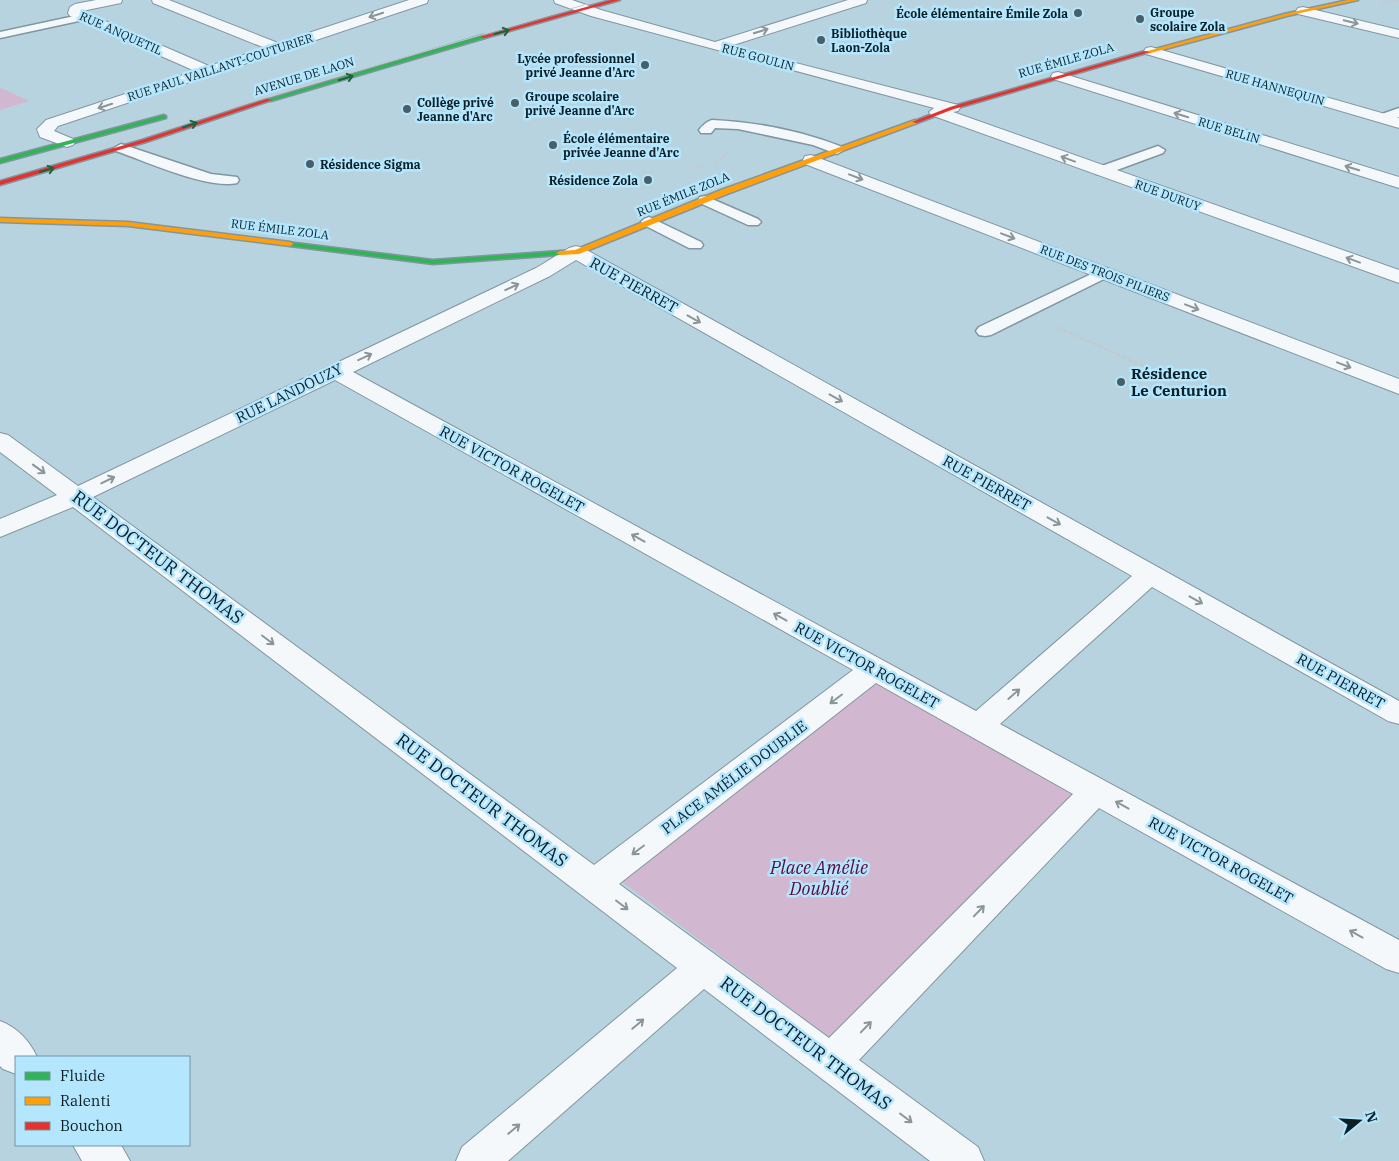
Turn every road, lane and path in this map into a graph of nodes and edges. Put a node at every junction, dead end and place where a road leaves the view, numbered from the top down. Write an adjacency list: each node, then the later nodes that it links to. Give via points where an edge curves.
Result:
1 (116, 0): 13 (street, RUE ANQUETIL, via 75,10)
2 (158, 0): 17 (street)
3 (422, 0): 17 (street, RUE PAUL VAILLANT-COUTURIER, one-way to 17)
4 (617, 0): 10 (main road, AVENUE DE LAON)
5 (860, 0): 16 (street, one-way to 5)
6 (1355, 0): 11 (main road, RUE ÉMILE ZOLA)
7 (1399, 1): 9 (path)
8 (561, 2): 10 (street, RUE GOULIN)
9 (1380, 2)
10 (586, 9): 16 (street, RUE GOULIN); 29 (main road, AVENUE DE LAON, one-way to 10, via 254,105)
11 (1303, 11): 14 (street, one-way to 14); 18 (main road, RUE ÉMILE ZOLA)
12 (524, 14): 21 (main road, AVENUE DE LAON)
13 (84, 17): 15 (lane); 19 (street, RUE ANQUETIL)
14 (1399, 34)
15 (0, 36)
16 (715, 46): 22 (street, RUE GOULIN)
17 (278, 48): 19 (street, RUE PAUL VAILLANT-COUTURIER)
18 (1151, 51): 20 (main road, RUE ÉMILE ZOLA); 25 (street, RUE HANNEQUIN)
19 (208, 72): 28 (street, RUE PAUL VAILLANT-COUTURIER, one-way to 28, via 52,123 46,129 46,134)
20 (1058, 76): 22 (main road, RUE ÉMILE ZOLA); 39 (street, RUE BELIN, one-way to 20)
21 (262, 90)
22 (945, 110): 31 (main road, RUE ÉMILE ZOLA); 36 (street, RUE DURUY, one-way to 22)
23 (180, 112): 28 (main road)
24 (1399, 112): 25 (lane)
25 (1384, 118): 26 (street, RUE HANNEQUIN)
26 (1399, 123)
27 (706, 130): 31 (lane, via 712,124 738,125 817,142)
28 (67, 142): 34 (main road)
29 (121, 148): 37 (lane, via 209,178); 38 (main road, AVENUE DE LAON, one-way to 29)
30 (720, 149): 35 (path, via 729,151 709,170)
31 (838, 150): 33 (main road, RUE ÉMILE ZOLA)
32 (1158, 150): 36 (lane)
33 (811, 160): 40 (main road, RUE ÉMILE ZOLA); 46 (street, RUE DES TROIS PILIERS, one-way to 46)
34 (0, 161)
35 (692, 164)
36 (1101, 171): 47 (street, RUE DURUY, one-way to 36)
37 (232, 180)
38 (0, 183)
39 (1399, 183)
40 (706, 200): 42 (main road, RUE ÉMILE ZOLA); 43 (lane)
41 (0, 220): 45 (main road, RUE ÉMILE ZOLA, via 128,224 433,262)
42 (649, 222): 44 (lane); 45 (main road, RUE ÉMILE ZOLA)
43 (753, 222)
44 (695, 245)
45 (576, 252): 50 (street, RUE LANDOUZY, one-way to 45, via 543,272); 56 (street, RUE PIERRET, one-way to 56)
46 (1104, 273): 48 (lane); 51 (street, RUE DES TROIS PILIERS, one-way to 51)
47 (1399, 277)
48 (1022, 312): 49 (lane); 52 (path)
49 (985, 331)
50 (335, 371): 54 (street, RUE LANDOUZY, one-way to 50); 57 (street, RUE VICTOR ROGELET, one-way to 50)
51 (1399, 386)
52 (1197, 390)
53 (0, 440): 54 (street, RUE DOCTEUR THOMAS, one-way to 54)
54 (76, 496): 55 (street, RUE LANDOUZY); 61 (street, RUE DOCTEUR THOMAS, one-way to 61)
55 (0, 530)
56 (1150, 574): 58 (street, RUE PIERRET, one-way to 58); 59 (street, one-way to 56)
57 (875, 669): 59 (street, RUE VICTOR ROGELET); 61 (street, PLACE AMÉLIE DOUBLIE, one-way to 61)
58 (1399, 714)
59 (978, 726): 60 (street, RUE VICTOR ROGELET)
60 (1096, 791): 62 (street, RUE VICTOR ROGELET, one-way to 60); 66 (street, one-way to 60)
61 (594, 884): 63 (street, RUE DOCTEUR THOMAS, one-way to 63)
62 (1399, 958)
63 (704, 967): 66 (street, RUE DOCTEUR THOMAS); 69 (street, one-way to 63)
64 (0, 1038): 65 (street)
65 (16, 1056)
66 (832, 1062): 70 (street, RUE DOCTEUR THOMAS, one-way to 70)
67 (95, 1146): 68 (street)
68 (109, 1161)
69 (477, 1161)
70 (963, 1161)

